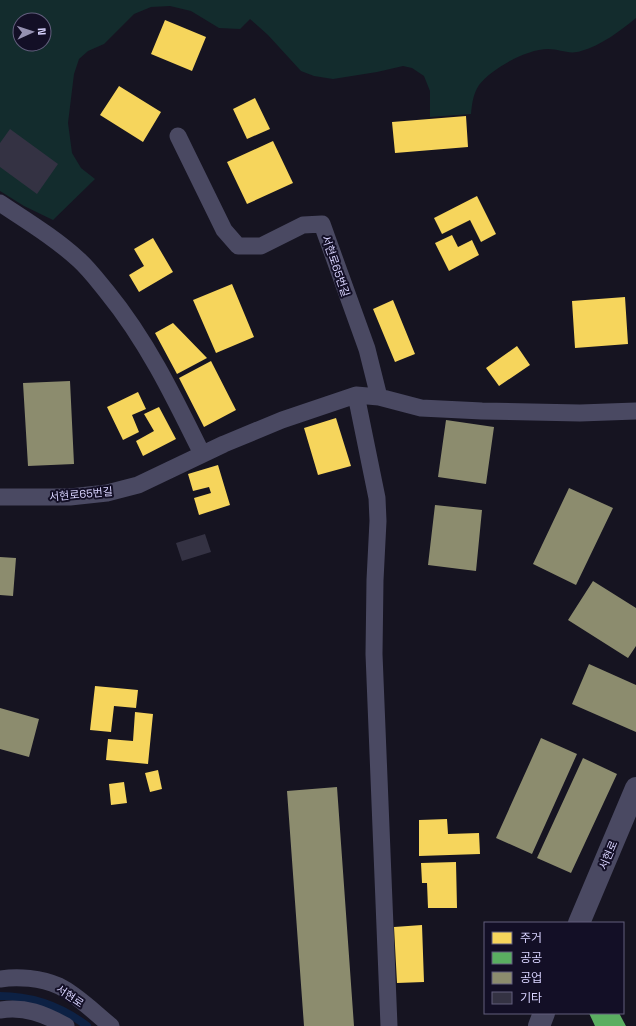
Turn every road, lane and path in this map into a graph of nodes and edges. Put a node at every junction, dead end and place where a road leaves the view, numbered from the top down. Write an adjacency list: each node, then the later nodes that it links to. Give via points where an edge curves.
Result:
1 (178, 136): 4 (lane, 서현로65번길, via 224,230 238,246 261,246 303,225 322,224 367,350)
2 (0, 203): 6 (lane, via 42,230 80,260 127,317 162,375)
3 (356, 395): 4 (lane, 서현로65번길); 6 (lane, 서현로65번길, via 282,420); 15 (lane, via 377,498 374,654)
4 (378, 397): 5 (lane, 서현로65번길, via 421,408 533,413)
5 (636, 411)
6 (202, 454): 7 (lane, 서현로65번길, via 138,485 108,493 70,497)
7 (0, 497)
8 (636, 788): 9 (street, 서현로)
9 (580, 922)
10 (0, 979): 14 (lane, 서현로, via 34,979 58,986)
11 (0, 1010): 13 (lane, via 26,1009 44,1014)
12 (544, 1014): 16 (street)
13 (66, 1026)
14 (111, 1026)
15 (389, 1026)
16 (539, 1026)

